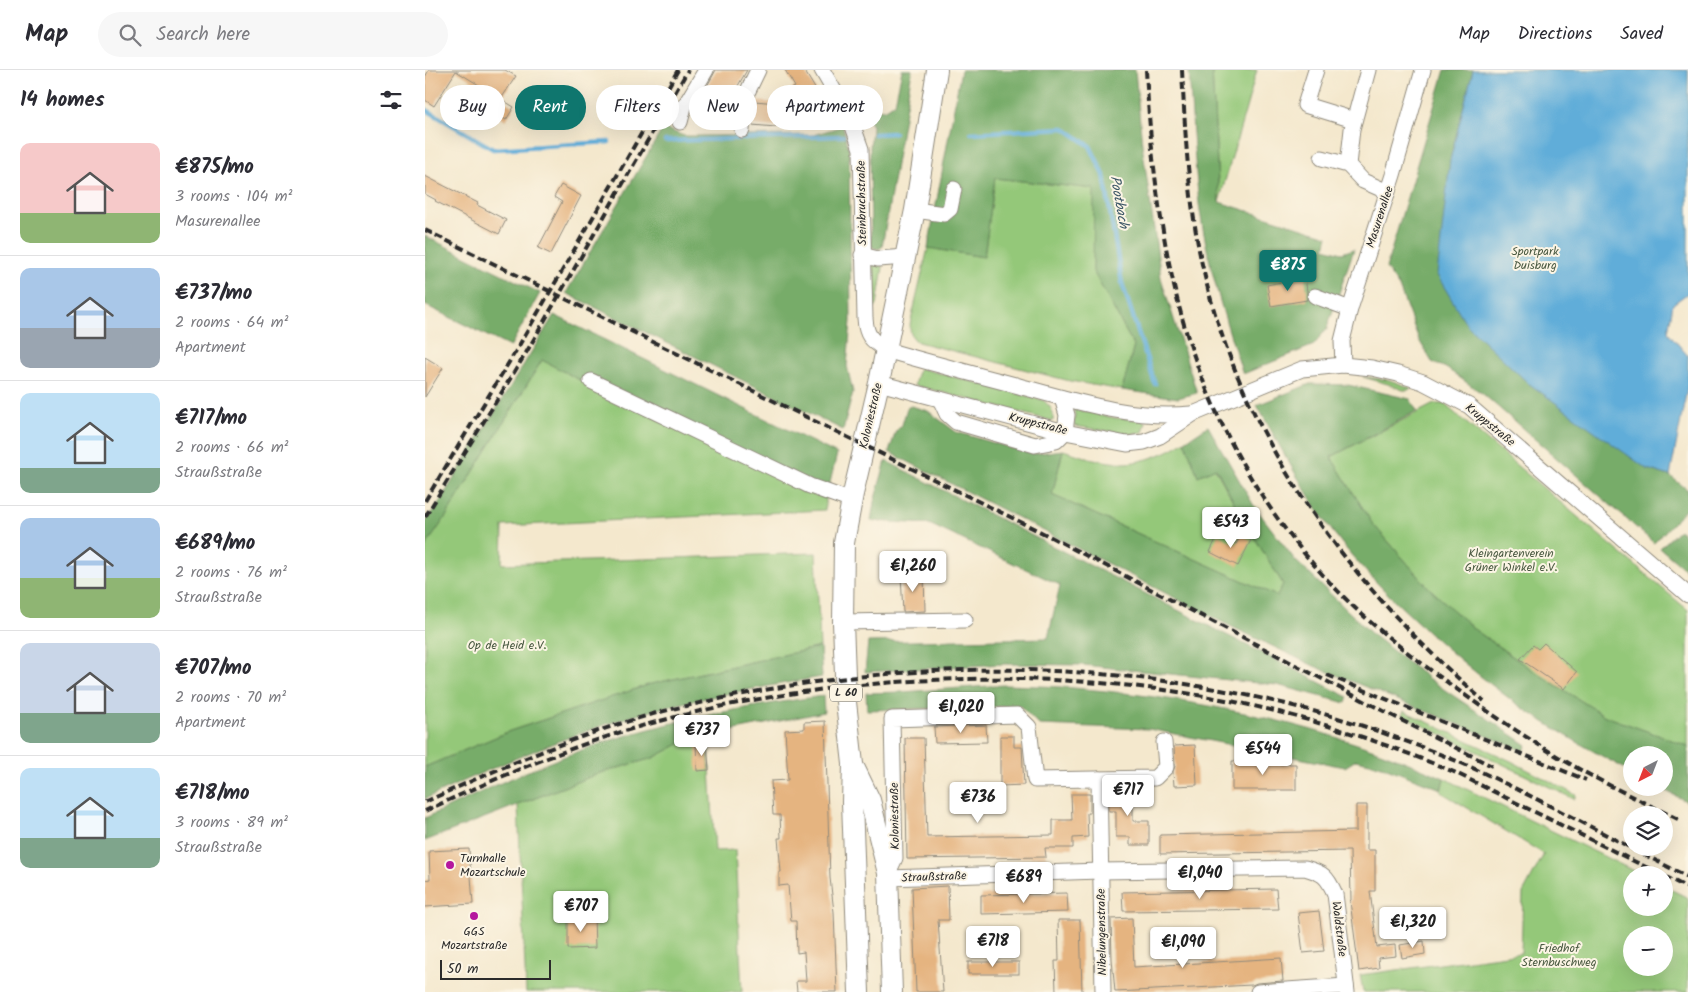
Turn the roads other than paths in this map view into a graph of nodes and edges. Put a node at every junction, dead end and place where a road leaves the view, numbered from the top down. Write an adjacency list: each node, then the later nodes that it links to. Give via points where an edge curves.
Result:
1 (706, 70): 10 (street, via 684,107)
2 (758, 70): 8 (street)
3 (822, 70): 16 (street, Steinbruchstraße, via 851,118 861,149)
4 (937, 70): 15 (main road, Koloniestraße / L 60)
5 (1316, 70): 9 (street, via 1305,105)
6 (1368, 70): 9 (street)
7 (1423, 70): 14 (street, Masurenallee)
8 (751, 85)
9 (1354, 120): 12 (street)
10 (680, 122)
11 (1322, 158): 12 (street)
12 (1348, 165): 14 (street, via 1363,181)
13 (954, 189): 15 (street, via 950,209 944,214)
14 (1388, 192): 19 (street, Masurenallee)
15 (915, 210): 17 (main road, Koloniestraße / L 60)
16 (862, 255): 17 (street, Steinbruchstraße, via 878,259); 20 (street, Steinbruchstraße, via 866,328 871,340)
17 (906, 257): 20 (main road, Koloniestraße / L 60)
18 (1315, 296): 19 (street)
19 (1350, 309): 21 (street, Masurenallee, via 1342,341)
20 (886, 350): 23 (main road, Koloniestraße / L 60); 24 (street, Kruppstraße)
21 (1343, 365): 26 (street, Kruppstraße, via 1302,369); 29 (street, Kruppstraße, via 1372,368 1423,382 1469,406)
22 (591, 380): 28 (street, via 810,486)
23 (879, 384): 25 (street, Kruppstraße); 28 (main road, Koloniestraße / L 60)
24 (1063, 398): 26 (street, Kruppstraße, via 1116,410 1172,416); 27 (street, via 1067,415)
25 (940, 399): 27 (street, Kruppstraße); 27 (street, via 947,414 957,422 1035,446 1056,441)
26 (1193, 414): 27 (street, Kruppstraße, via 1160,436 1144,442 1127,444)
27 (1065, 432)
28 (852, 501): 31 (main road, Koloniestraße / L 60, via 844,543)
29 (1688, 595)
30 (965, 620): 31 (street)
31 (843, 622): 33 (main road, Koloniestraße / L 60, via 846,702)
32 (1164, 742): 34 (street, via 1166,767 1155,778)
33 (853, 764): 37 (main road, Koloniestraße / L 60, via 870,800); 39 (main road, Koloniestraße / L 60)
34 (1099, 779): 35 (street); 37 (street, Koloniestraße, via 1035,780 1029,727 1017,715 892,719 896,844 895,858)
35 (1100, 871): 36 (street, Straußstraße, via 1305,868); 37 (street, Straußstraße); 41 (street, Nibelungenstraße)
36 (1320, 872): 38 (street, Waldstraße, via 1329,880 1335,894)
37 (888, 875): 40 (main road, Koloniestraße / L 60)
38 (1347, 989): 42 (street)
39 (859, 992)
40 (892, 992)
41 (1103, 992)
42 (1258, 992)

